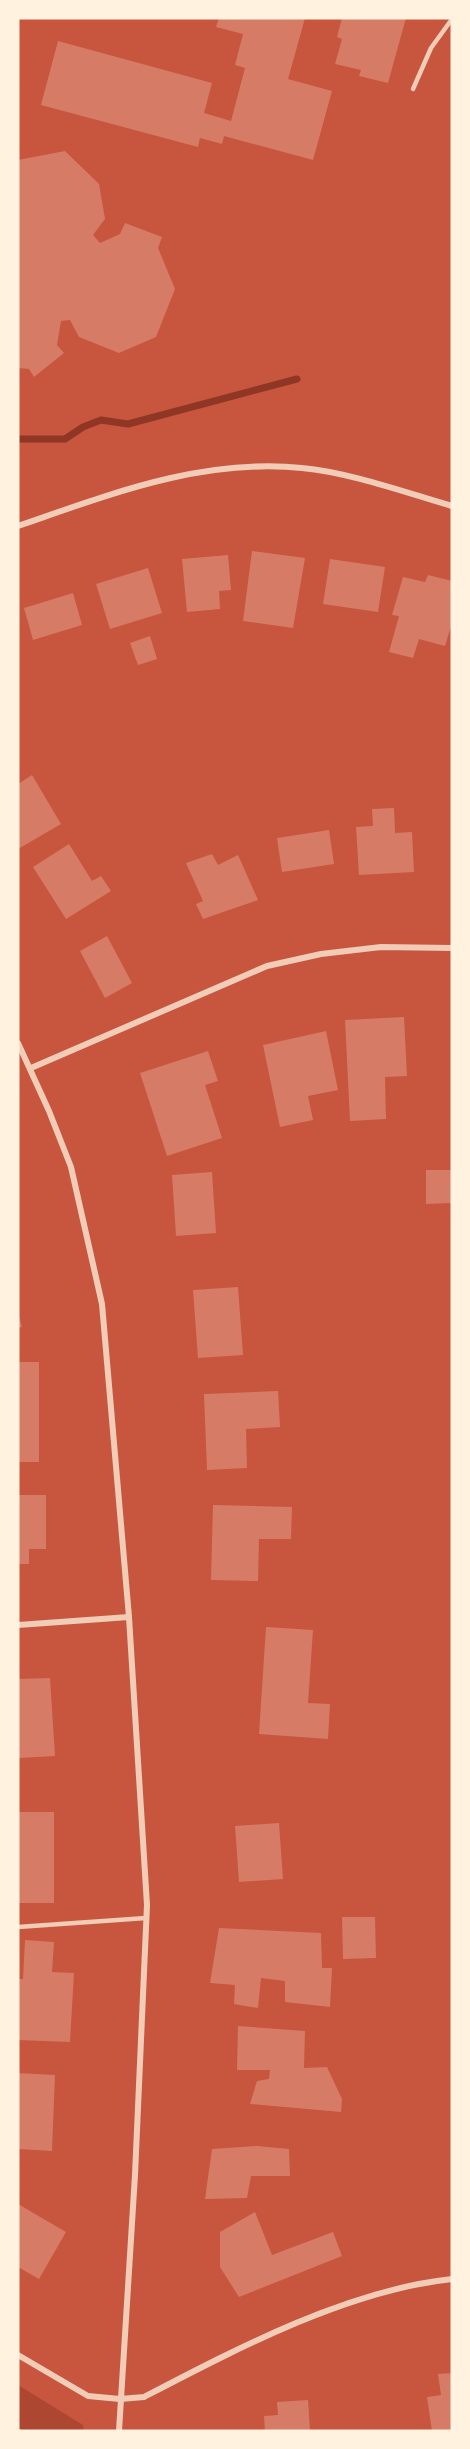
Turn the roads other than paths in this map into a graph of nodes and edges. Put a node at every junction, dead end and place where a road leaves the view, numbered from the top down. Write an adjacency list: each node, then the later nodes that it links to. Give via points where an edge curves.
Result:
1 (452, 19): 2 (lane, via 431,48)
2 (413, 89)
3 (452, 506): 4 (street, via 302,468 234,467 153,480)
4 (18, 525)
5 (452, 948): 7 (street, via 381,947 267,966)
6 (18, 1043): 7 (street)
7 (31, 1068): 8 (street, via 71,1167 102,1304)
8 (129, 1617): 9 (street); 10 (street)
9 (18, 1625)
10 (146, 1918): 11 (lane); 14 (street)
11 (18, 1928)
12 (452, 2279): 14 (street, via 334,2307 144,2397)
13 (18, 2355): 14 (street, via 88,2396)
14 (120, 2399): 15 (street)
15 (119, 2431)

